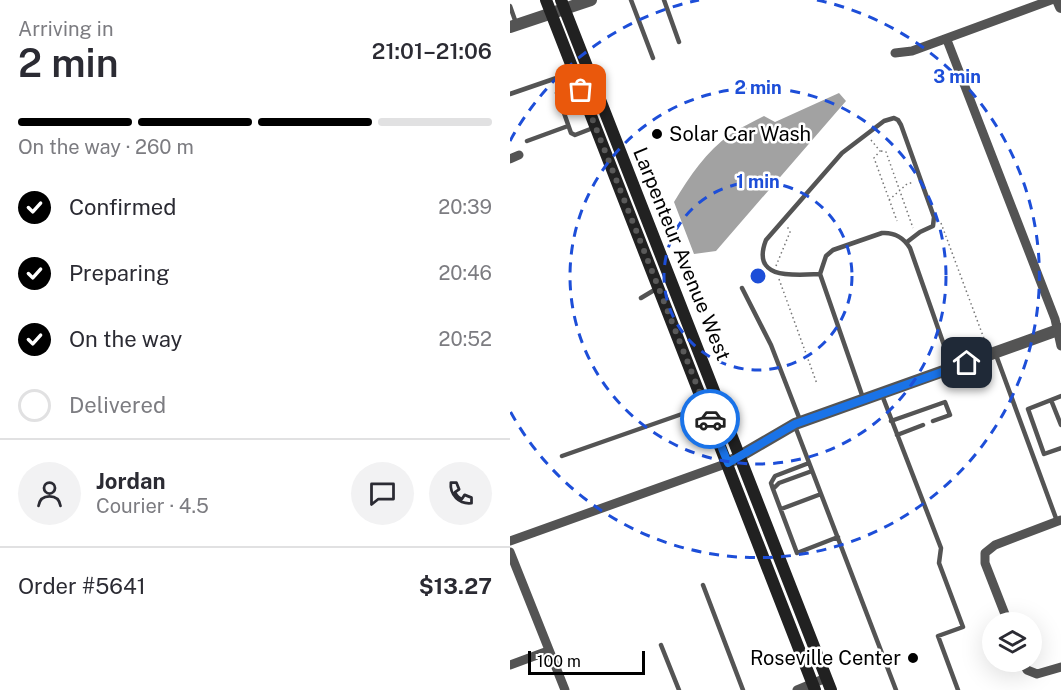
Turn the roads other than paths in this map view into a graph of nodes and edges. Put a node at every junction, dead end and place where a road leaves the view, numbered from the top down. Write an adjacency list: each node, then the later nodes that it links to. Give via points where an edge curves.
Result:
1 (546, 0): 10 (main road, Larpenteur Avenue West)
2 (591, 0): 7 (street)
3 (631, 0): 15 (lane)
4 (664, 0): 13 (lane)
5 (1051, 0): 12 (street)
6 (1058, 0): 9 (street)
7 (563, 5): 10 (street); 44 (main road, Larpenteur Avenue West)
8 (510, 6): 11 (lane)
9 (1061, 7)
10 (551, 14): 11 (street); 16 (main road, Larpenteur Avenue West)
11 (514, 26)
12 (947, 39): 14 (street); 27 (street)
13 (679, 42)
14 (895, 53)
15 (653, 58)
16 (574, 72): 18 (lane); 20 (main road, Larpenteur Avenue West)
17 (557, 93): 19 (lane)
18 (510, 94)
19 (568, 126): 20 (lane, via 574,135); 21 (lane)
20 (596, 127): 24 (main road, Larpenteur Avenue West)
21 (527, 141)
22 (906, 242): 23 (lane, via 882,233 833,250 826,256); 23 (lane, via 933,226 934,221 898,120 889,119 842,153 766,240 762,249 770,270 777,274); 30 (lane)
23 (820, 274): 33 (lane)
24 (658, 288): 26 (lane); 35 (main road, Larpenteur Avenue West)
25 (742, 288): 38 (lane, via 771,345)
26 (641, 298)
27 (1060, 329): 28 (street); 29 (street)
28 (1061, 346)
29 (991, 348): 30 (street); 51 (lane)
30 (952, 368): 31 (street)
31 (882, 393): 33 (street); 36 (lane)
32 (1061, 396): 34 (lane)
33 (864, 400): 38 (street)
34 (1052, 400): 40 (lane); 42 (lane, via 1028,409 1044,454)
35 (705, 406): 43 (lane); 45 (main road, Larpenteur Avenue West)
36 (891, 421): 37 (lane, via 945,402 950,415); 41 (lane)
37 (933, 421)
38 (798, 423): 44 (street); 46 (lane)
39 (923, 425): 41 (lane)
40 (1061, 425)
41 (897, 435): 69 (lane, via 941,549 939,563 963,627 938,636)
42 (1061, 448)
43 (562, 456)
44 (740, 456): 45 (street); 62 (main road, Larpenteur Avenue West)
45 (728, 463): 53 (street); 63 (main road, Larpenteur Avenue West)
46 (809, 463): 47 (lane); 48 (lane, via 775,476)
47 (812, 471): 48 (lane); 49 (lane)
48 (773, 489): 50 (lane)
49 (821, 494): 50 (lane); 52 (lane)
50 (781, 510): 52 (lane, via 797,553)
51 (1059, 521): 56 (street, via 995,545 986,553 985,563)
52 (837, 537): 68 (lane)
53 (510, 541)
54 (510, 552): 58 (street)
55 (703, 585): 66 (lane)
56 (1004, 612)
57 (661, 645): 65 (lane)
58 (548, 651): 59 (street); 64 (street)
59 (510, 665)
60 (1061, 667): 61 (street, via 1042,674)
61 (1030, 672)
62 (828, 684): 63 (street)
63 (814, 687): 67 (street)
64 (565, 690)
65 (679, 690)
66 (742, 690)
67 (797, 690)
68 (896, 690)
69 (958, 690)

